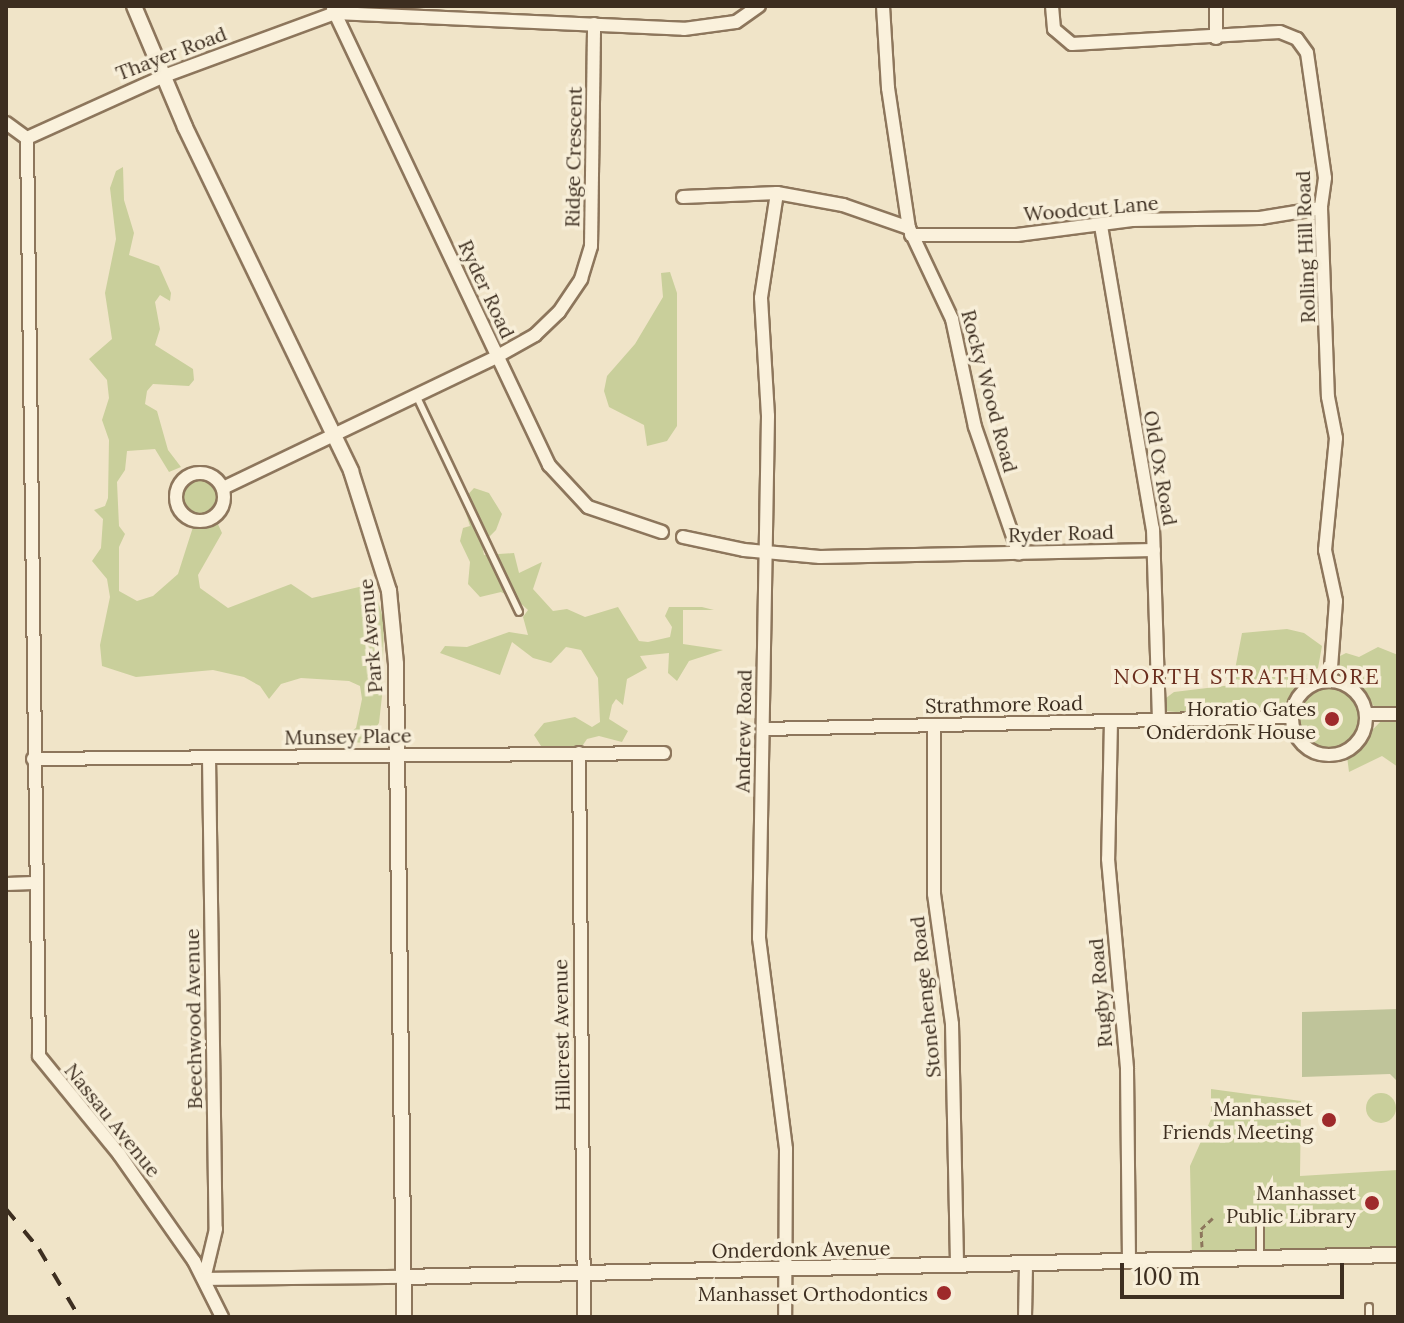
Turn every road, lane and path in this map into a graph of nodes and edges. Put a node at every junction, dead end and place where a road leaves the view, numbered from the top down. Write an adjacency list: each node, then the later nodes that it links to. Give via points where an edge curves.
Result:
1 (134, 6): 9 (street, Park Avenue)
2 (759, 6): 7 (street, Thayer Road, via 736,22 700,28)
3 (883, 6): 16 (street, Rocky Wood Road, via 888,88)
4 (1052, 6): 8 (street, Rolling Hill Road, via 1054,29 1072,44)
5 (1216, 6): 8 (street)
6 (334, 10): 7 (street, Thayer Road); 9 (street, Thayer Road); 17 (street, Ryder Road)
7 (594, 24): 17 (street, Ridge Crescent, via 595,206 589,256 559,312 535,335)
8 (1216, 38): 14 (street, Rolling Hill Road, via 1280,32 1304,46 1325,178)
9 (164, 76): 11 (street, Thayer Road); 19 (street, Park Avenue)
10 (6, 123): 11 (street)
11 (27, 138): 39 (street, Nassau Avenue)
12 (777, 193): 13 (street, Woodcut Lane); 16 (street, Woodcut Lane, via 843,205); 24 (street, Andrew Road, via 761,298 768,416)
13 (683, 197)
14 (1321, 208): 15 (street, Woodcut Lane, via 1260,218 1132,220); 27 (street, Rolling Hill Road, via 1328,397 1336,438 1325,550 1336,601)
15 (1101, 226): 16 (street, Woodcut Lane, via 1017,235); 23 (street, Old Ox Road)
16 (910, 232): 25 (street, Rocky Wood Road, via 952,319 975,427)
17 (496, 357): 18 (street, Ridge Crescent); 21 (street, Ryder Road, via 544,457 574,495 601,515)
18 (416, 395): 19 (street, Ridge Crescent); 26 (lane)
19 (334, 435): 20 (street, Ridge Crescent); 37 (street, Park Avenue, via 368,513 389,591)
20 (223, 488): 20 (street, via 205,473 190,474 178,485 178,508 190,520 206,521 223,504)
21 (662, 532)
22 (683, 537): 24 (street, Ryder Road)
23 (1154, 550): 25 (street, Ryder Road); 31 (street, Old Ox Road)
24 (765, 552): 25 (street, Ryder Road, via 864,558); 34 (street, Andrew Road)
25 (1019, 554)
26 (519, 612)
27 (1330, 681): 28 (street, via 1350,688); 30 (street, via 1308,688)
28 (1366, 714): 29 (street); 30 (street, via 1353,747 1330,755 1308,748)
29 (1398, 714)
30 (1292, 717): 31 (street, Strathmore Road)
31 (1159, 720): 32 (street, Strathmore Road)
32 (1111, 721): 33 (street, Strathmore Road); 47 (street, Rugby Road, via 1109,871 1127,1069)
33 (934, 725): 34 (street, Strathmore Road); 49 (street, Stonehenge Road, via 934,894 953,1037)
34 (764, 729): 50 (street, Andrew Road, via 760,954 786,1149)
35 (579, 753): 36 (street, Munsey Place); 37 (street, Munsey Place); 51 (street, Hillcrest Avenue)
36 (664, 753)
37 (397, 755): 38 (street, Munsey Place); 52 (street, Park Avenue)
38 (209, 757): 39 (street, Munsey Place); 53 (street, Beechwood Avenue, via 216,1229)
39 (33, 759): 40 (street, Nassau Avenue)
40 (34, 883): 41 (street); 53 (street, Nassau Avenue, via 39,1056 119,1154)
41 (6, 884)
42 (1260, 1217): 46 (lane)
43 (1213, 1218): 44 (path, via 1201,1229)
44 (1202, 1247)
45 (1398, 1255): 46 (street, Onderdonk Avenue)
46 (1260, 1258): 47 (street, Onderdonk Avenue)
47 (1129, 1261): 48 (street, Onderdonk Avenue)
48 (1026, 1264): 49 (street, Onderdonk Avenue); 59 (street)
49 (957, 1265): 50 (street, Onderdonk Avenue)
50 (786, 1269): 51 (street, Onderdonk Avenue); 58 (street, Andrew Road)
51 (583, 1273): 52 (street, Onderdonk Avenue); 57 (street, Hillcrest Avenue)
52 (403, 1277): 53 (street, Onderdonk Avenue); 56 (street, Park Avenue)
53 (204, 1279): 55 (street, Nassau Avenue)
54 (1369, 1307): 60 (lane)
55 (222, 1317)
56 (404, 1317)
57 (584, 1317)
58 (785, 1317)
59 (1025, 1317)
60 (1369, 1317)

